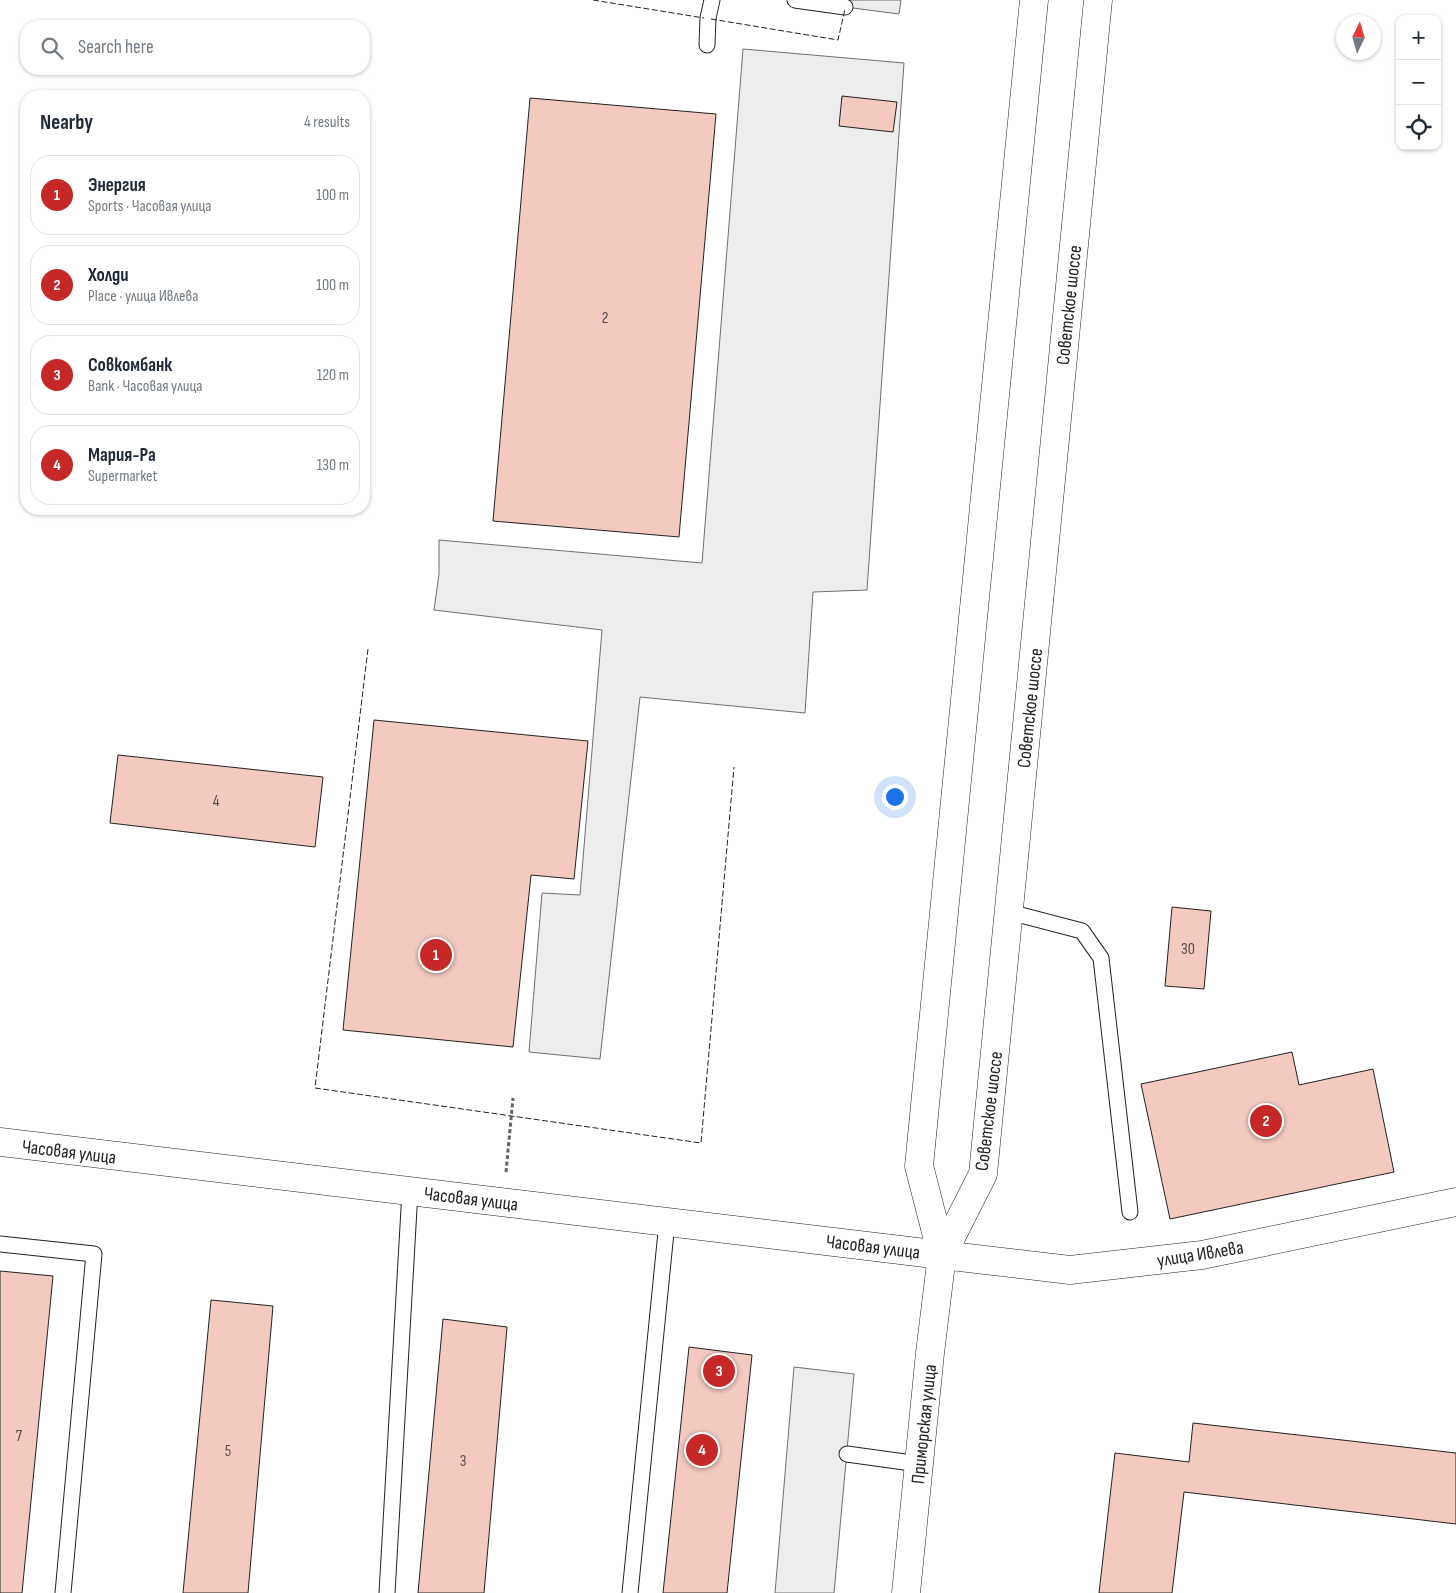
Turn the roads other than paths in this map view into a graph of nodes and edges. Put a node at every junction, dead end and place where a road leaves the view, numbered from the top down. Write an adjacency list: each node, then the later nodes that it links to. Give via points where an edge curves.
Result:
1 (712, 0): 6 (lane)
2 (795, 0): 5 (lane)
3 (1034, 0): 14 (main road, via 919,1166)
4 (1098, 0): 7 (main road, Советское шоссе)
5 (846, 7)
6 (707, 45)
7 (1010, 912): 11 (lane, via 1082,931 1101,958); 14 (main road, Советское шоссе, via 983,1174)
8 (0, 1142): 9 (main road, Часовая улица)
9 (410, 1191): 12 (main road, Часовая улица); 18 (lane)
10 (1456, 1202): 14 (main road, улица Ивлева, via 1202,1255 1070,1270)
11 (1130, 1212)
12 (667, 1222): 14 (main road, Часовая улица); 19 (lane)
13 (0, 1244): 17 (lane, via 94,1254)
14 (942, 1255): 16 (main road, Приморская улица)
15 (847, 1454): 16 (lane)
16 (919, 1464): 20 (main road, Приморская улица)
17 (63, 1593)
18 (387, 1593)
19 (630, 1593)
20 (906, 1593)

